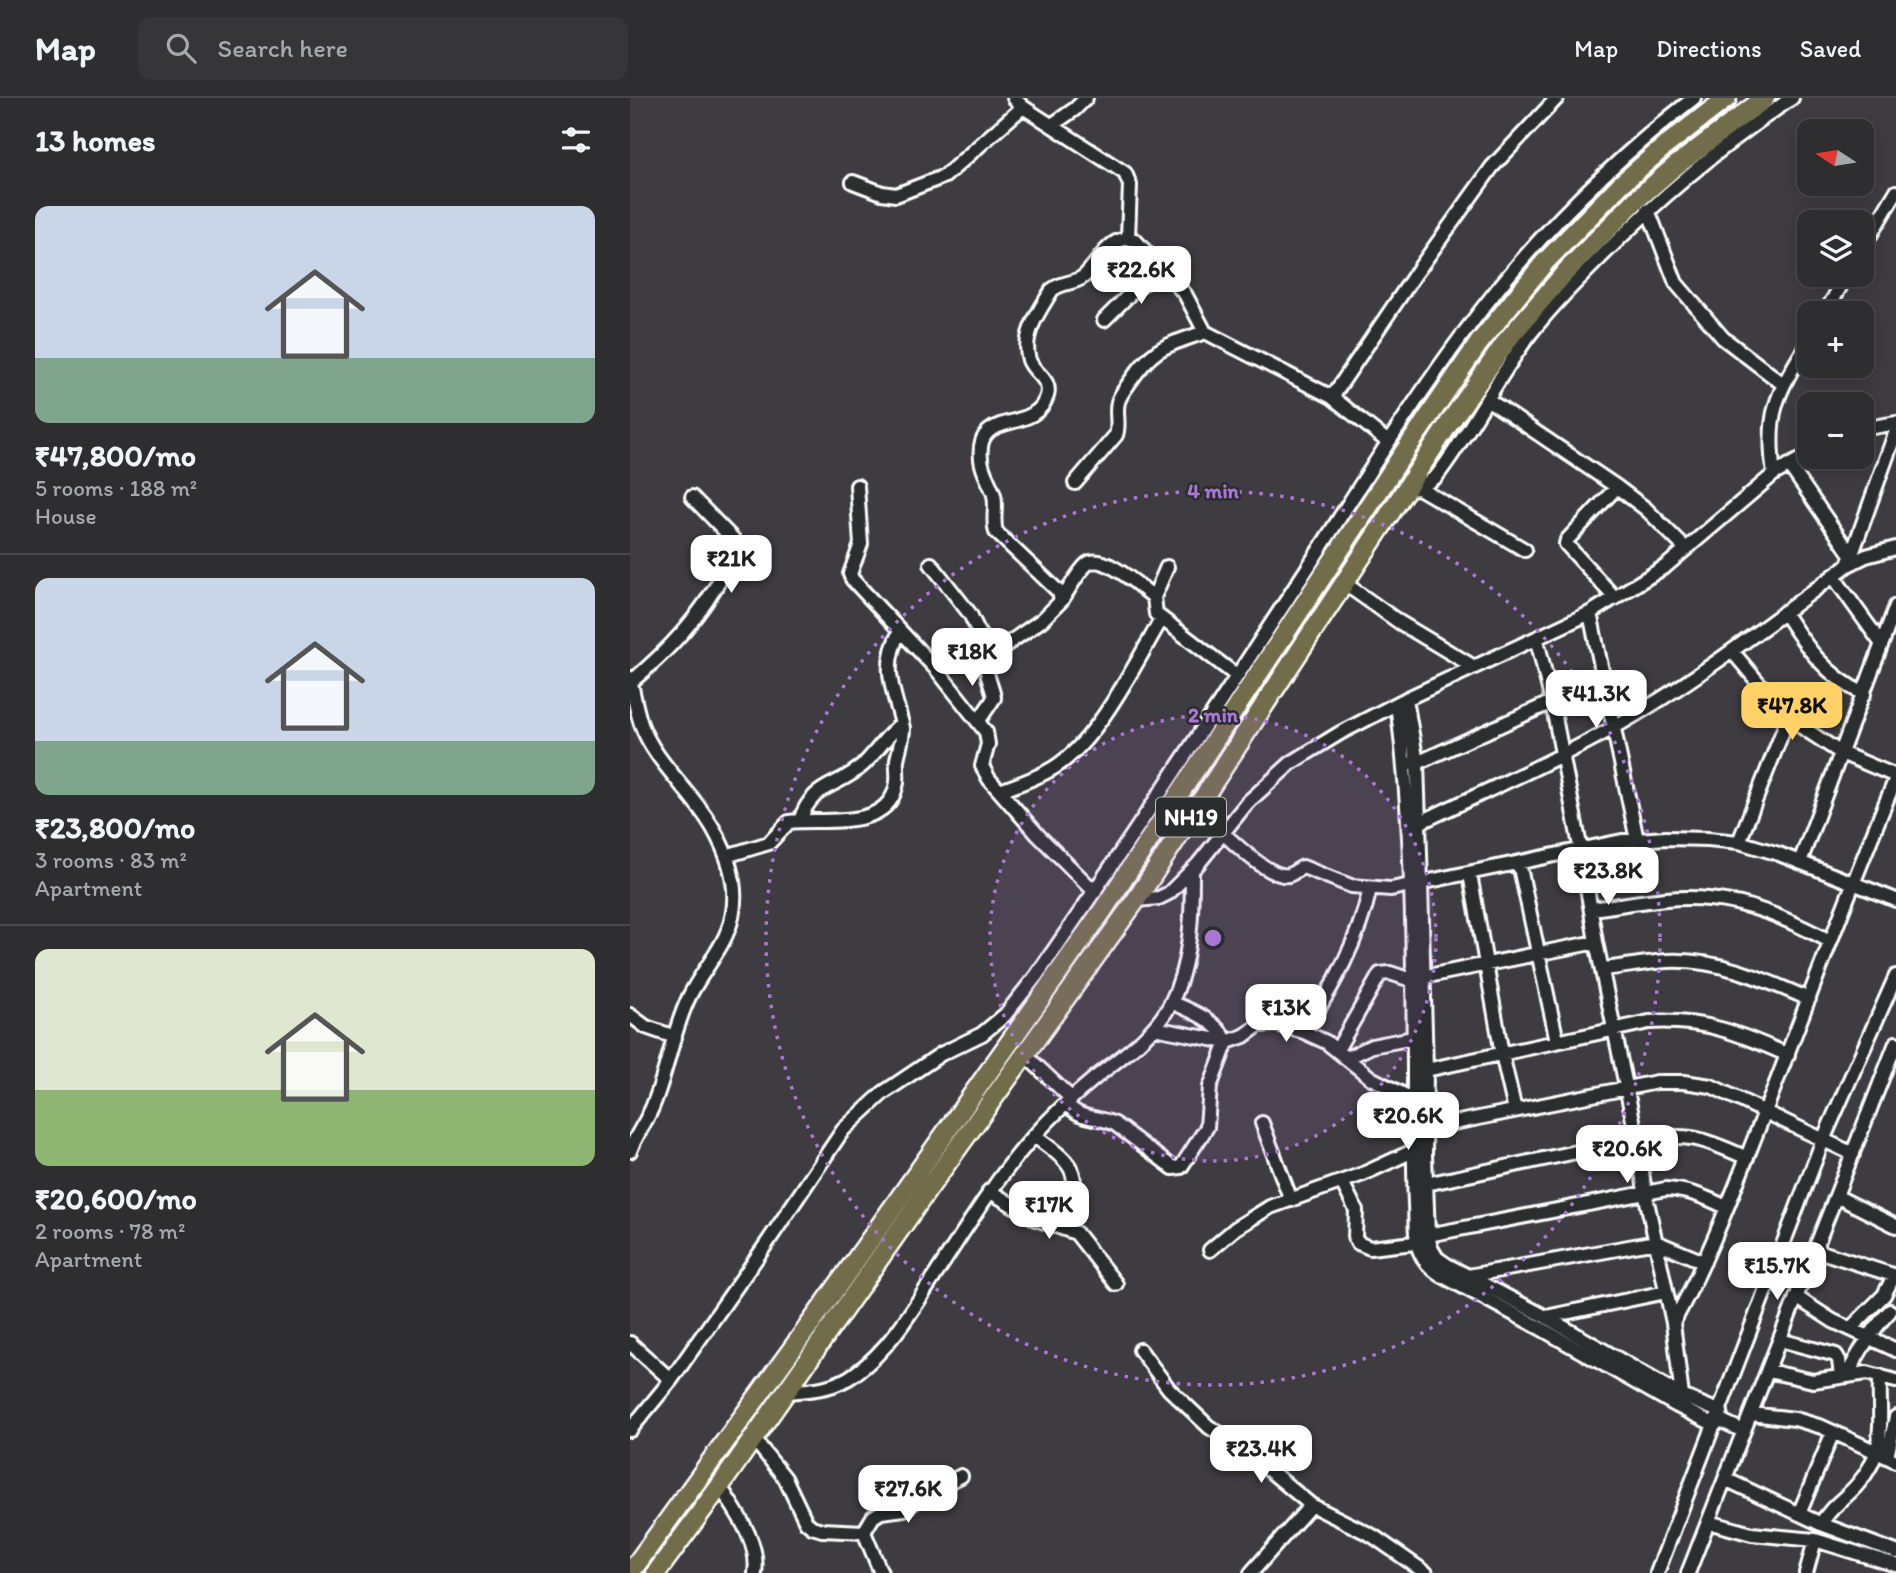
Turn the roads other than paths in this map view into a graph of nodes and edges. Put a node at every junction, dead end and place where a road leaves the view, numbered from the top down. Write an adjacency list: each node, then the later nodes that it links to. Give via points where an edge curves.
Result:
1 (1086, 98): 8 (street)
2 (1557, 98): 19 (street, via 1477,188)
3 (1727, 98): 177 (highway, NH19, via 1621,184 1545,262 1479,343 1103,910)
4 (1765, 98): 31 (highway, NH19, via 1646,191 1569,268 1508,339)
5 (1792, 98): 11 (street)
6 (1689, 99): 24 (street, via 1585,193 1521,261)
7 (1019, 103): 8 (street); 9 (street, via 1009,122 945,176 896,194)
8 (1052, 125): 13 (street, via 1128,176)
9 (853, 182)
10 (1896, 192): 12 (street)
11 (1648, 210): 18 (street, via 1676,283 1723,338); 20 (street, via 1550,309)
12 (1874, 229)
13 (1128, 238): 14 (street); 43 (street, via 1110,246 1084,276 1052,290 1029,337 1030,362 1048,388 1042,406 1030,417 987,431 981,447 984,472 994,496 996,532 1059,592)
14 (1163, 272): 15 (street, via 1137,287); 16 (street, via 1190,302)
15 (1104, 320)
16 (1205, 332): 19 (street); 28 (street, via 1163,347 1148,358 1120,396 1116,435)
17 (1797, 361): 18 (street)
18 (1783, 384): 27 (street, via 1770,429)
19 (1332, 397): 24 (street)
20 (1488, 398): 30 (street); 31 (street, via 1436,477)
21 (1896, 423): 22 (street)
22 (1874, 427)
23 (1896, 430): 36 (street)
24 (1388, 442): 54 (street)
25 (1797, 461): 26 (street)
26 (1789, 465): 27 (street); 36 (street)
27 (1774, 474): 34 (street)
28 (1075, 483)
29 (857, 486): 48 (street, via 861,544 850,573)
30 (1617, 486): 34 (street); 42 (street, via 1566,544)
31 (1413, 489): 35 (street); 40 (highway, NH19)
32 (692, 497): 55 (street, via 738,548 695,620)
33 (1896, 548): 36 (street)
34 (1686, 549): 42 (street)
35 (1525, 550)
36 (1850, 560): 39 (street)
37 (931, 564): 52 (street, via 970,614)
38 (1167, 567): 41 (street)
39 (1833, 576): 45 (street); 50 (street)
40 (1344, 583): 53 (street); 83 (highway, NH19)
41 (1154, 597): 43 (street, via 1098,561 1084,567); 47 (street, via 1153,606)
42 (1615, 598): 46 (street)
43 (1061, 601): 52 (street)
44 (1896, 606): 50 (street)
45 (1784, 612): 51 (street); 56 (street, via 1823,667)
46 (1590, 613): 49 (street); 62 (street)
47 (1161, 620): 54 (street); 67 (street, via 1077,748 1033,779)
48 (900, 631): 60 (street); 61 (street, via 888,673)
49 (1536, 640): 53 (street); 58 (street)
50 (1881, 643): 56 (street)
51 (1732, 651): 59 (street); 62 (street)
52 (990, 656): 60 (street, via 986,679 994,698)
53 (1474, 667): 57 (street)
54 (1237, 676): 82 (street)
55 (630, 680): 74 (street, via 652,745 707,817)
56 (1864, 694): 63 (street)
57 (1401, 701): 65 (street); 70 (street, via 1291,763 1247,803)
58 (1552, 702): 64 (street); 65 (street)
59 (1788, 718): 63 (street); 72 (street)
60 (978, 722): 67 (street, via 988,737 982,766)
61 (902, 723): 68 (street, via 862,766 808,800); 68 (street, via 891,800 854,820)
62 (1613, 728): 64 (street); 71 (street)
63 (1841, 753): 66 (street); 75 (street)
64 (1562, 755): 69 (street); 73 (street)
65 (1411, 763): 69 (street); 80 (street)
66 (1896, 777): 79 (street)
67 (1000, 791): 82 (street)
68 (800, 821): 74 (street, via 789,822 769,843)
69 (1419, 823): 80 (street)
70 (1223, 833): 77 (street); 81 (street, via 1278,873 1287,875 1303,867)
71 (1637, 840): 72 (street); 73 (street)
72 (1739, 842): 75 (street)
73 (1581, 851): 76 (street); 85 (street)
74 (726, 856): 99 (street, via 731,871 732,917 722,943 690,995)
75 (1800, 862): 79 (street)
76 (1519, 863): 78 (street); 88 (street)
77 (1192, 871): 83 (street, via 1169,893); 94 (street, via 1187,949)
78 (1469, 874): 80 (street); 89 (street)
79 (1851, 883): 84 (street); 86 (street)
80 (1416, 885): 81 (street); 92 (street)
81 (1370, 889): 98 (street, via 1364,915 1329,995)
82 (1095, 892): 154 (street, via 1005,1015 982,1034 941,1054 884,1093 843,1130)
83 (1136, 900): 106 (highway, NH19)
84 (1896, 900)
85 (1592, 909): 86 (street, via 1665,899 1710,899 1754,907); 87 (street)
86 (1830, 941): 93 (street)
87 (1596, 942): 88 (street); 90 (street)
88 (1537, 953): 89 (street); 101 (street)
89 (1485, 965): 92 (street); 105 (street)
90 (1603, 970): 93 (street, via 1667,961 1702,962 1735,969); 97 (street)
91 (1896, 976): 118 (street)
92 (1417, 979): 100 (street); 104 (street, via 1380,974); 108 (street)
93 (1809, 999): 107 (street)
94 (1171, 1002): 96 (street); 102 (street, via 1205,1018 1222,1031)
95 (630, 1016): 99 (street)
96 (1154, 1028): 102 (street); 110 (street)
97 (1614, 1029): 101 (street); 107 (street, via 1678,1020 1743,1034); 109 (street)
98 (1304, 1032): 102 (street, via 1268,1023); 104 (street)
99 (675, 1037): 119 (street, via 653,1106)
100 (1413, 1038): 104 (street); 111 (street)
101 (1557, 1041): 105 (street)
102 (1227, 1042): 110 (street, via 1210,1087 1207,1128 1178,1169 1115,1124 1080,1116)
103 (1896, 1043): 121 (street)
104 (1342, 1054): 111 (street, via 1371,1078)
105 (1502, 1054): 108 (street); 112 (street)
106 (1024, 1055): 110 (street); 156 (highway, NH19)
107 (1788, 1055): 113 (street)
108 (1426, 1070): 115 (street)
109 (1626, 1089): 112 (street); 113 (street, via 1657,1082 1711,1086); 117 (street)
110 (1069, 1100): 116 (street)
111 (1413, 1100): 115 (street)
112 (1515, 1110): 115 (street)
113 (1765, 1113): 118 (street); 122 (street)
114 (1262, 1123): 128 (street)
115 (1419, 1130): 120 (street); 124 (street)
116 (1034, 1136): 125 (street); 130 (street, via 1072,1166 1072,1194)
117 (1637, 1139): 122 (street, via 1697,1137); 124 (street); 126 (street)
118 (1823, 1140): 121 (street); 160 (street)
119 (631, 1142)
120 (1413, 1151): 123 (street); 132 (street)
121 (1853, 1154): 127 (street)
122 (1747, 1158): 129 (street)
123 (1342, 1182): 128 (street); 132 (street, via 1356,1210 1358,1243 1370,1248)
124 (1426, 1184): 132 (street)
125 (989, 1191): 130 (street, via 1036,1219); 156 (street, via 911,1312 858,1372 839,1384)
126 (1645, 1192): 129 (street, via 1685,1190); 132 (street); 133 (street)
127 (1836, 1196): 131 (street); 135 (street)
128 (1292, 1199): 134 (street, via 1252,1217)
129 (1726, 1207): 136 (street)
130 (1058, 1226): 139 (street, via 1076,1233)
131 (1896, 1226)
132 (1425, 1240): 137 (street, via 1437,1258); 160 (street, via 1420,1253 1441,1275 1676,1406)
133 (1657, 1242): 136 (street); 137 (street); 140 (street)
134 (1210, 1250)
135 (1815, 1251): 138 (street); 141 (street)
136 (1704, 1262): 144 (street)
137 (1468, 1276): 143 (street)
138 (1895, 1276): 145 (street, via 1884,1295)
139 (1116, 1284)
140 (1666, 1292): 143 (street); 144 (street)
141 (1797, 1297): 145 (street); 147 (street)
142 (1890, 1311): 146 (street)
143 (1546, 1317): 157 (street)
144 (1673, 1323): 157 (street)
145 (1851, 1328): 146 (street)
146 (1868, 1335): 150 (street); 152 (street)
147 (1780, 1340): 151 (street); 152 (street, via 1836,1355)
148 (630, 1343): 154 (street)
149 (1140, 1350): 169 (street, via 1168,1389 1193,1413)
150 (1896, 1350)
151 (1768, 1371): 152 (street, via 1813,1381); 158 (street)
152 (1844, 1376): 153 (street)
153 (1880, 1376): 155 (street); 165 (street, via 1881,1436)
154 (670, 1380): 161 (street)
155 (1896, 1381)
156 (786, 1392): 164 (highway, NH19)
157 (1682, 1396): 160 (street)
158 (1751, 1414): 162 (street); 163 (street, via 1795,1419)
159 (1896, 1417): 165 (street)
160 (1718, 1418): 162 (street); 183 (street)
161 (630, 1430)
162 (1743, 1431): 167 (street)
163 (1833, 1432): 165 (street); 170 (street)
164 (753, 1438): 168 (highway, NH19); 173 (street, via 785,1478 806,1522 822,1530)
165 (1887, 1457): 172 (street, via 1833,1506)
166 (961, 1476): 173 (street, via 904,1509 881,1512)
167 (1725, 1479): 170 (street); 171 (street)
168 (720, 1486): 178 (highway, NH19); 179 (street, via 751,1540)
169 (1311, 1505): 181 (street); 182 (street, via 1373,1536)
170 (1799, 1514): 172 (street)
171 (1709, 1522): 174 (street, via 1752,1534); 184 (street)
172 (1821, 1524): 175 (street)
173 (864, 1532): 180 (street)
174 (1815, 1540): 175 (street); 176 (street)
175 (1891, 1563)
176 (1808, 1572)
177 (630, 1573)
178 (656, 1573)
179 (755, 1573)
180 (881, 1573)
181 (1251, 1573)
182 (1426, 1573)
183 (1657, 1573)
184 (1688, 1573)

